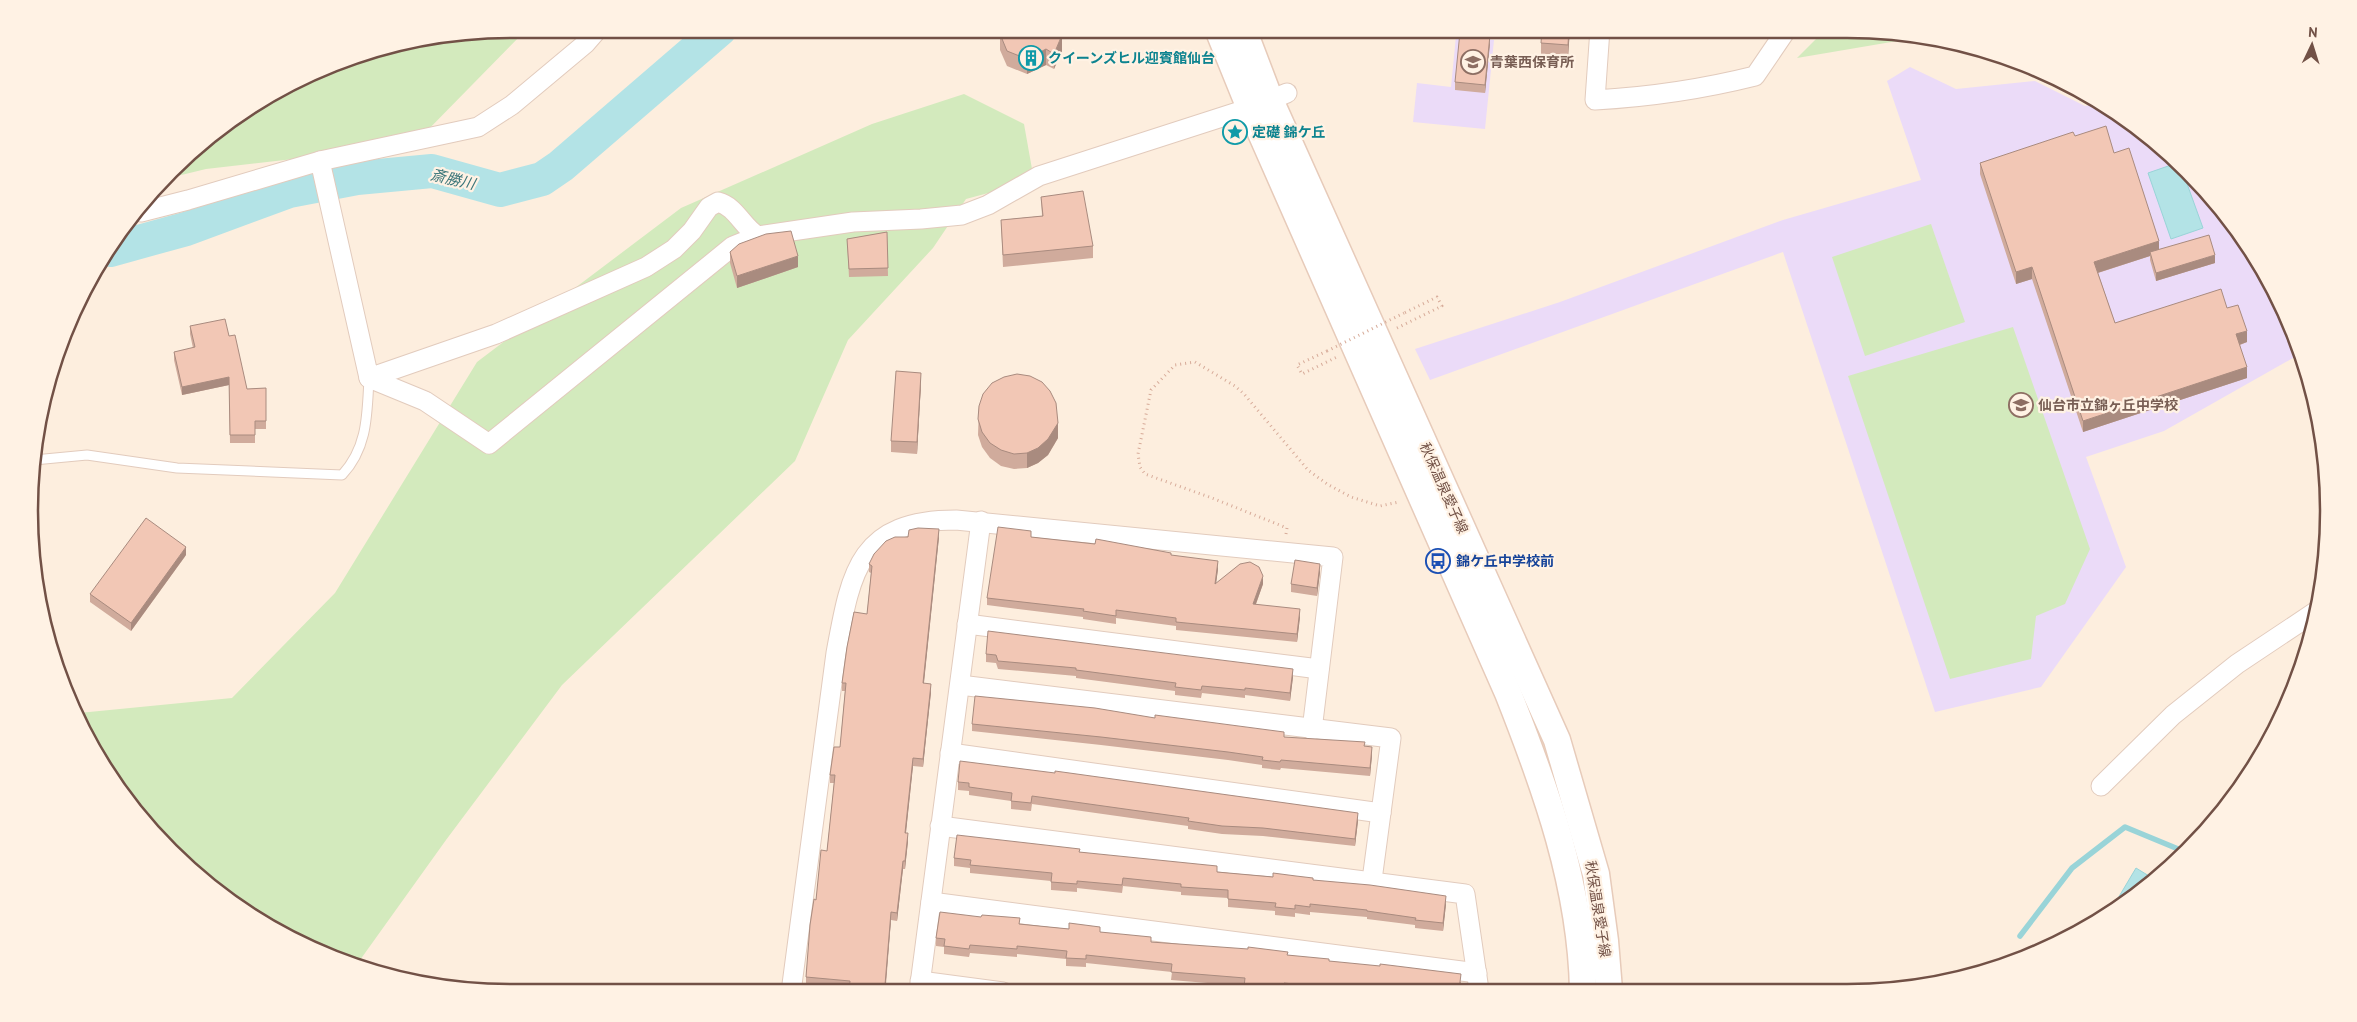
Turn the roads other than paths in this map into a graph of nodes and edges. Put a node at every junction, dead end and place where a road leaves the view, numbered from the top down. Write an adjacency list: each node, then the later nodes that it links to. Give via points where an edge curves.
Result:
1 (590, 38): 7 (street, via 512,105 478,127)
2 (1224, 38): 6 (main road, 秋保温泉愛子線)
3 (1246, 38): 6 (main road, 秋保温泉愛子線)
4 (1599, 38): 5 (street, via 1595,100 1724,84 1755,76)
5 (1781, 38)
6 (1269, 100): 9 (street, via 1039,176 988,205 962,215 853,222); 27 (main road, 秋保温泉愛子線, via 1540,773 1568,869); 28 (main road, 秋保温泉愛子線, via 1557,740 1596,874)
7 (321, 166): 8 (street); 10 (street)
8 (145, 211)
9 (758, 236): 10 (street, via 748,230 734,210 718,202 709,207 674,249 646,267 496,334); 10 (street, via 733,246 489,444 425,401)
10 (369, 378): 11 (lane, via 367,424 355,461 342,475 177,468 87,455)
11 (41, 459)
12 (981, 521): 14 (street); 15 (street, via 1333,557); 25 (street, via 929,520 890,533 872,545 853,578 836,653)
13 (2307, 618): 19 (street, via 2237,664 2173,715)
14 (967, 624): 15 (street); 16 (street)
15 (1319, 670): 17 (street)
16 (960, 685): 17 (street); 18 (street)
17 (1312, 730): 20 (street, via 1391,738)
18 (950, 753): 20 (street); 21 (street)
19 (2101, 786)
20 (1381, 813): 22 (street)
21 (940, 826): 22 (street); 23 (street)
22 (1372, 880): 24 (street, via 1465,894)
23 (932, 902): 24 (street); 26 (street)
24 (1478, 982)
25 (792, 984)
26 (919, 984)
27 (1583, 984)
28 (1608, 984)

